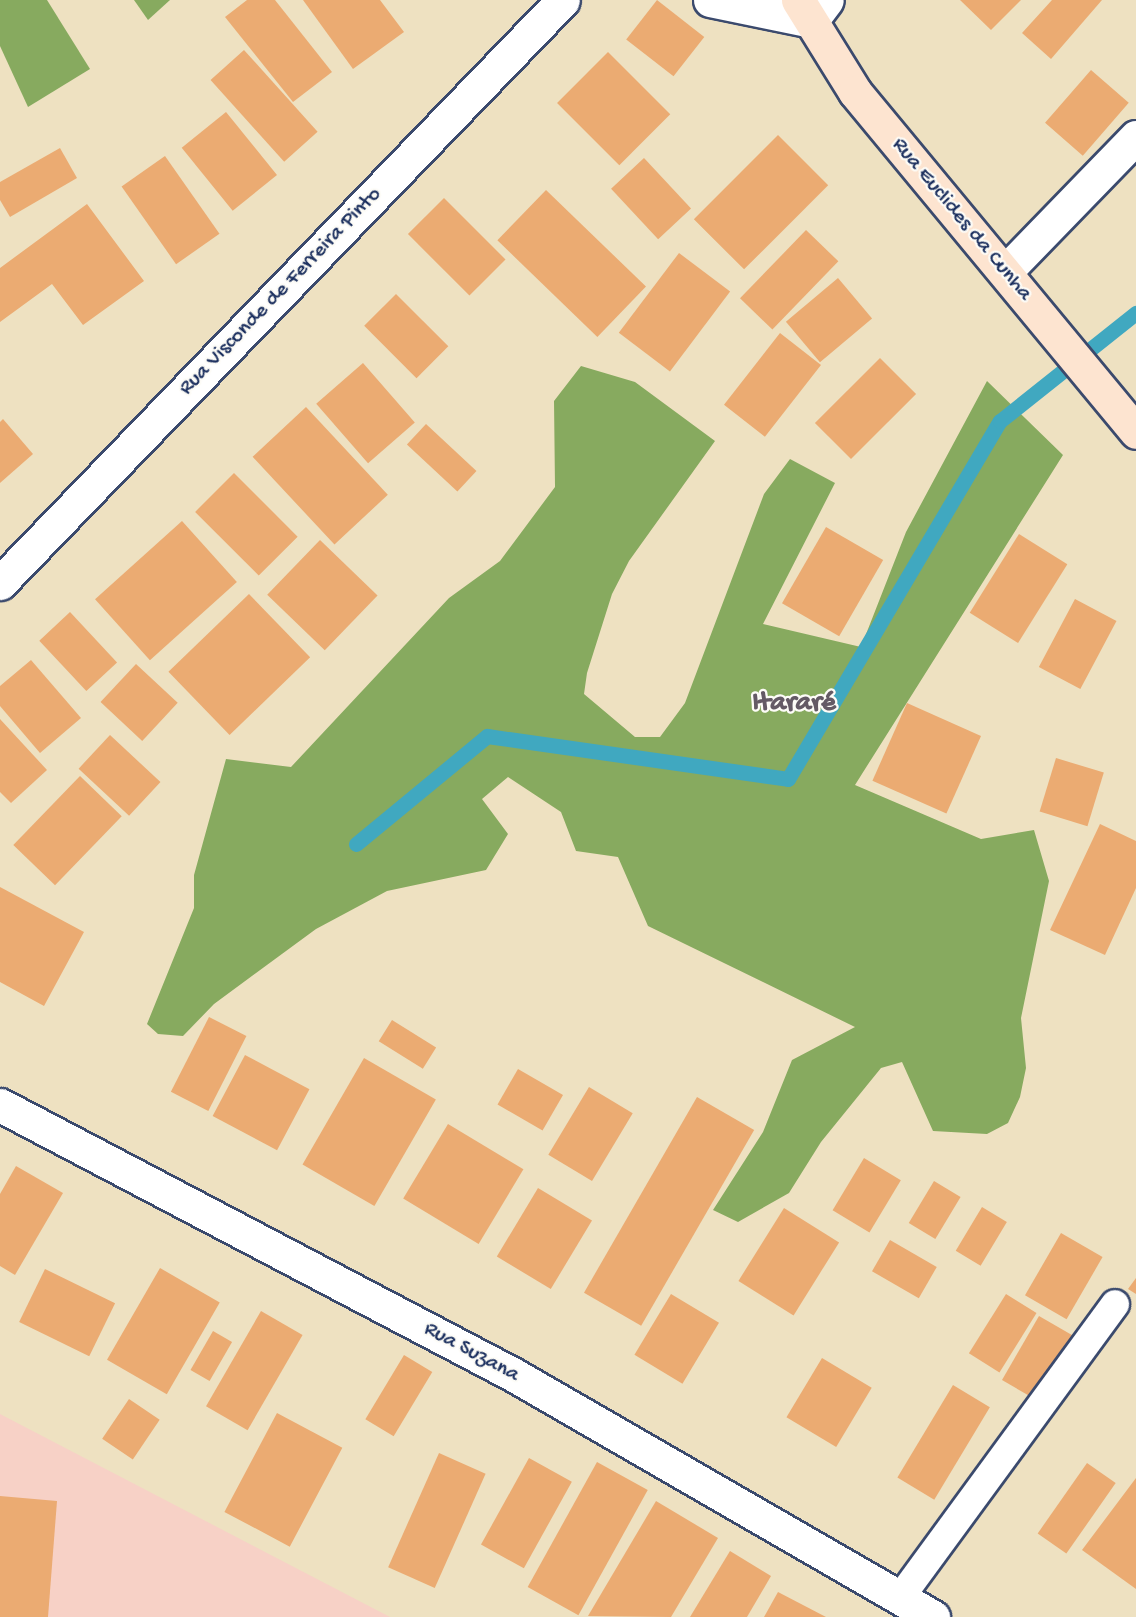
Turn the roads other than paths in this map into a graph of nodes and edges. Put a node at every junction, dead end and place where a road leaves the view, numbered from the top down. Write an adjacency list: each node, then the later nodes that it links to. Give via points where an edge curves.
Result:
1 (563, 0): 7 (street, Rua Visconde de Ferreira Pinto)
2 (710, 0): 3 (street)
3 (812, 7): 5 (main road, Rua Euclides da Cunha, via 855,92)
4 (1136, 137): 5 (street)
5 (1005, 272): 6 (main road, Rua Euclides da Cunha)
6 (1136, 432)
7 (0, 583)
8 (0, 1105): 10 (street, Rua Suzana, via 514,1375)
9 (1115, 1304): 10 (lane)
10 (900, 1598): 11 (street, Rua Suzana)
11 (933, 1617)

